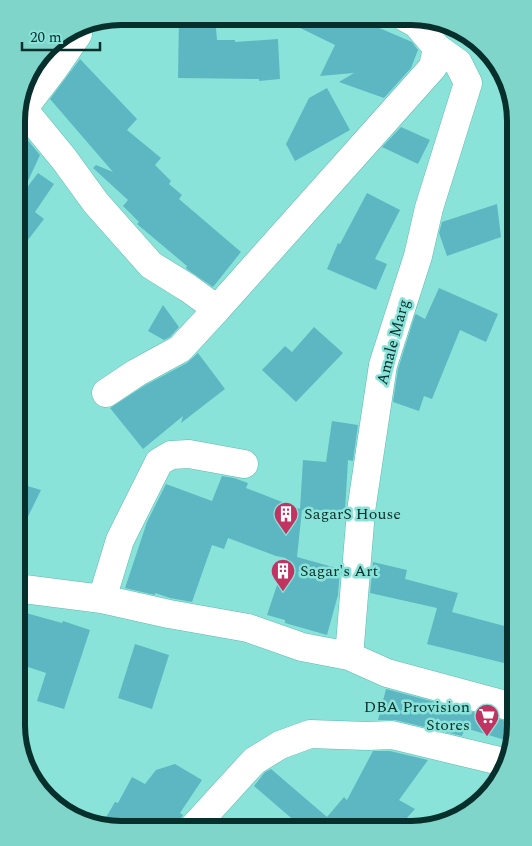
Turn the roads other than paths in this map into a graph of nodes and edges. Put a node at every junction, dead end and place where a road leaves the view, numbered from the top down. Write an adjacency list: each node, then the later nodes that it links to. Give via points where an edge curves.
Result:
1 (418, 26): 3 (street, Amale Marg)
2 (76, 36): 4 (street)
3 (437, 48): 6 (street, via 432,67); 11 (street, Amale Marg, via 458,63 468,83 383,365 361,511)
4 (27, 104)
5 (25, 118): 6 (street, via 64,159 96,203 151,265)
6 (217, 309): 7 (street, via 180,350)
7 (106, 393)
8 (244, 464): 10 (street, via 188,454 171,455 159,462 120,540)
9 (25, 589): 10 (street)
10 (102, 599): 11 (street, via 248,628 302,647)
11 (349, 656): 12 (street, via 387,673)
12 (507, 706)
13 (500, 761): 14 (street, via 392,735 310,734 280,745 254,761)
14 (199, 821)

